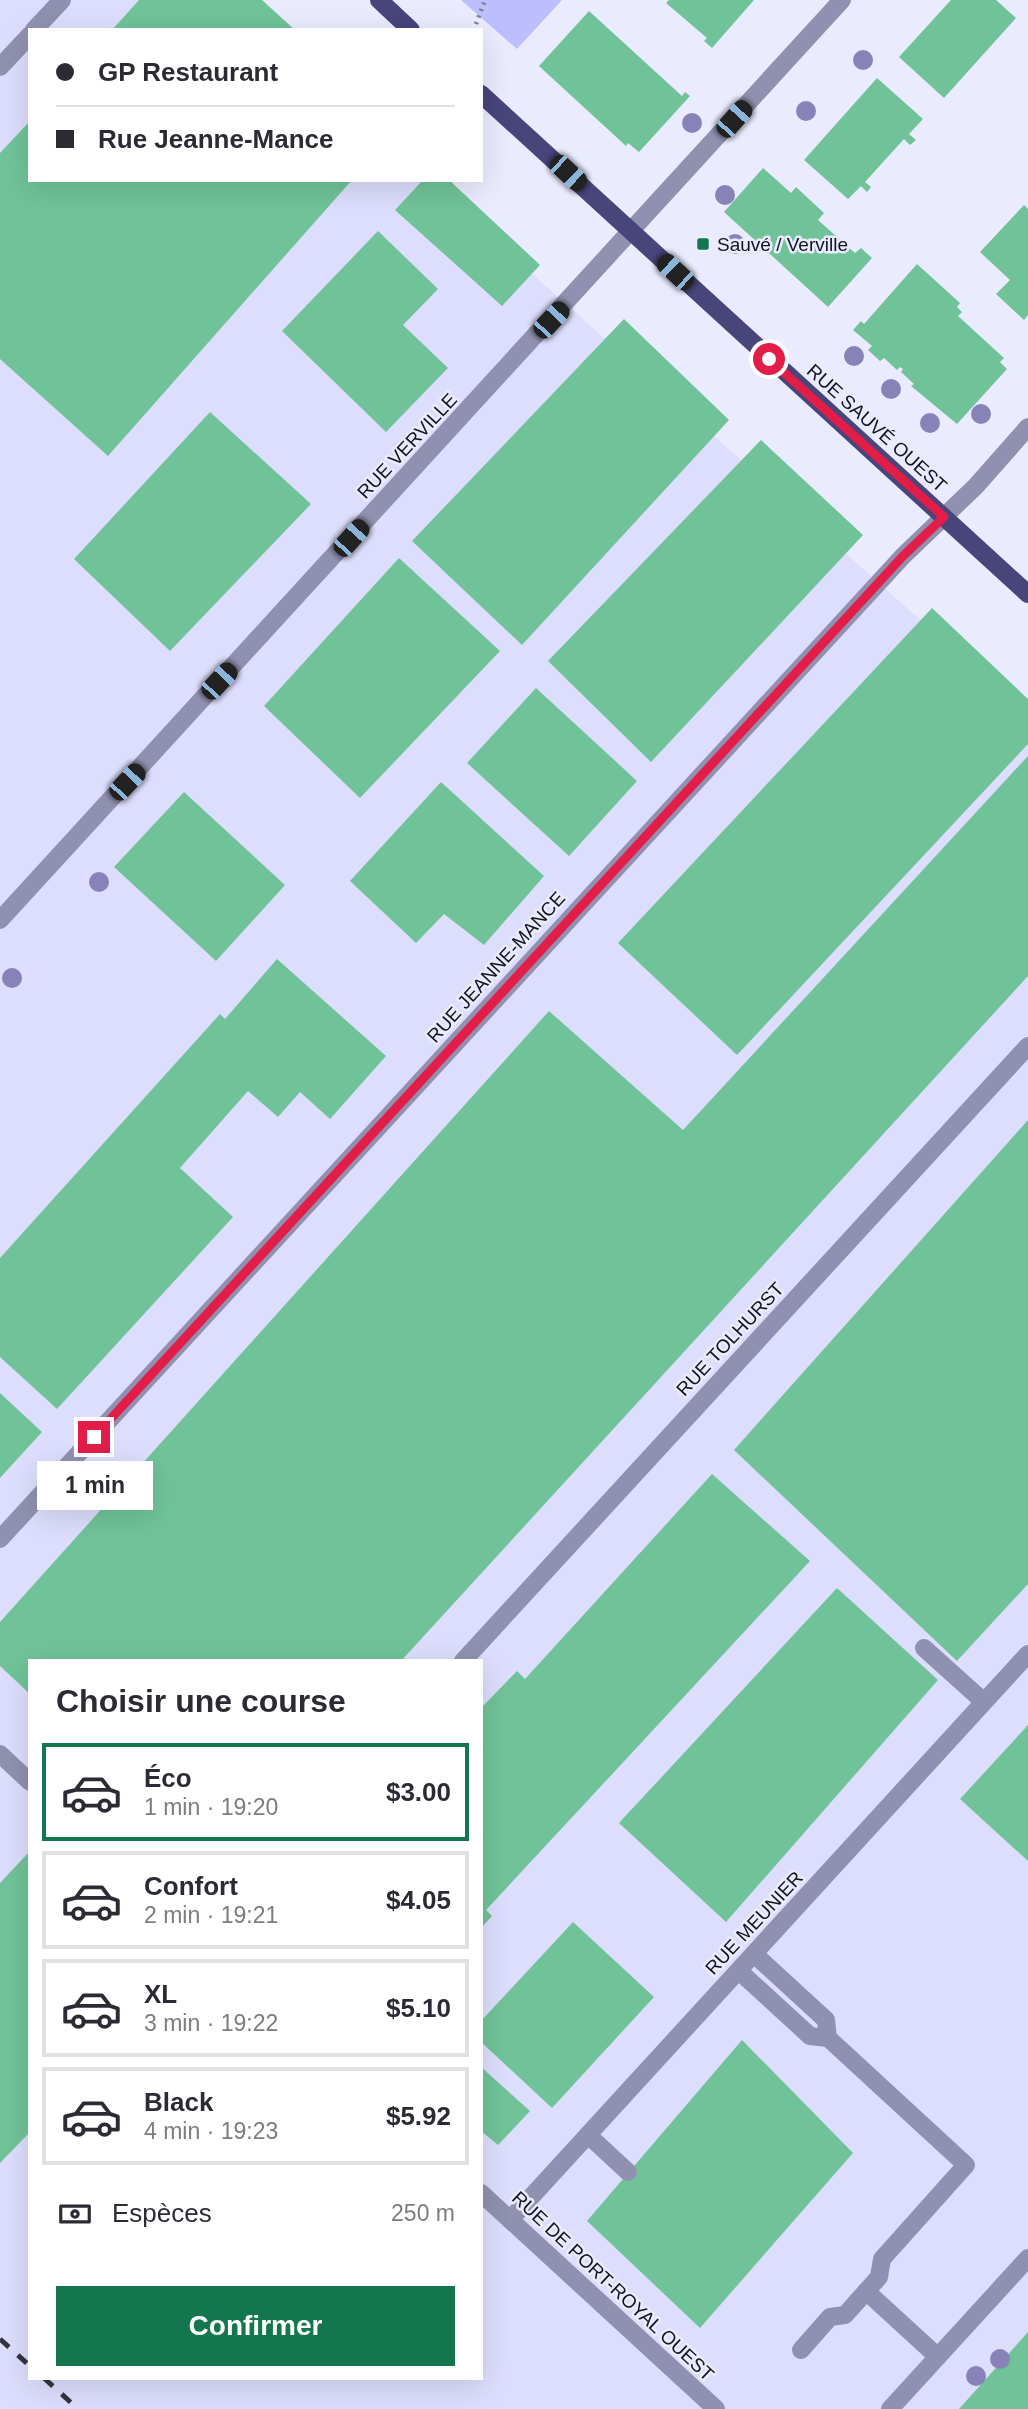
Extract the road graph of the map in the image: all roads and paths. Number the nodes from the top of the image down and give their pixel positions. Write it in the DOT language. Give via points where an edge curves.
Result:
graph roads {
  1 [pos="62,0"];
  2 [pos="379,0"];
  3 [pos="485,0"];
  4 [pos="842,0"];
  5 [pos="475,24"];
  6 [pos="36,28"];
  7 [pos="409,28"];
  8 [pos="28,37"];
  9 [pos="0,67"];
  10 [pos="483,96"];
  11 [pos="632,232"];
  12 [pos="1028,427"];
  13 [pos="944,517"];
  14 [pos="1028,594"];
  15 [pos="0,920"];
  16 [pos="1028,1046"];
  17 [pos="0,1539"];
  18 [pos="924,1648"];
  19 [pos="1028,1654"];
  20 [pos="465,1659"];
  21 [pos="984,1702"];
  22 [pos="0,1754"];
  23 [pos="28,1780"];
  24 [pos="754,1954"];
  25 [pos="738,1971"];
  26 [pos="828,2038"];
  27 [pos="588,2135"];
  28 [pos="628,2172"];
  29 [pos="483,2195"];
  30 [pos="510,2220"];
  31 [pos="1028,2258"];
  32 [pos="866,2291"];
  33 [pos="801,2350"];
  34 [pos="938,2357"];
  35 [pos="716,2409"];
  36 [pos="890,2409"];
  1 -- 6 [label="street"];
  2 -- 7 [label="main road"];
  3 -- 5 [label="path"];
  4 -- 11 [label="street, RUE VERVILLE"];
  8 -- 9 [label="street"];
  10 -- 11 [label="main road, RUE SAUVÉ OUEST"];
  11 -- 13 [label="main road, RUE SAUVÉ OUEST"];
  11 -- 15 [label="street, RUE VERVILLE"];
  12 -- 13 [label="street, RUE JEANNE-MANCE"];
  13 -- 14 [label="main road, RUE SAUVÉ OUEST"];
  13 -- 17 [label="street, RUE JEANNE-MANCE" via="903,556"];
  16 -- 20 [label="street, RUE TOLHURST"];
  18 -- 21 [label="street"];
  19 -- 21 [label="street, RUE MEUNIER"];
  21 -- 24 [label="street, RUE MEUNIER"];
  22 -- 23 [label="street"];
  24 -- 25 [label="street, RUE MEUNIER"];
  24 -- 26 [label="street" via="826,2020"];
  25 -- 26 [label="street" via="810,2036"];
  25 -- 27 [label="street, RUE MEUNIER"];
  26 -- 32 [label="street" via="966,2165 882,2259 879,2277"];
  27 -- 28 [label="street"];
  27 -- 30 [label="street, RUE MEUNIER"];
  29 -- 30 [label="street, RUE DE PORT-ROYAL OUEST"];
  30 -- 35 [label="street, RUE DE PORT-ROYAL OUEST"];
  31 -- 34 [label="street"];
  32 -- 33 [label="street" via="845,2315 830,2317"];
  32 -- 34 [label="street"];
  34 -- 36 [label="street"];
}
